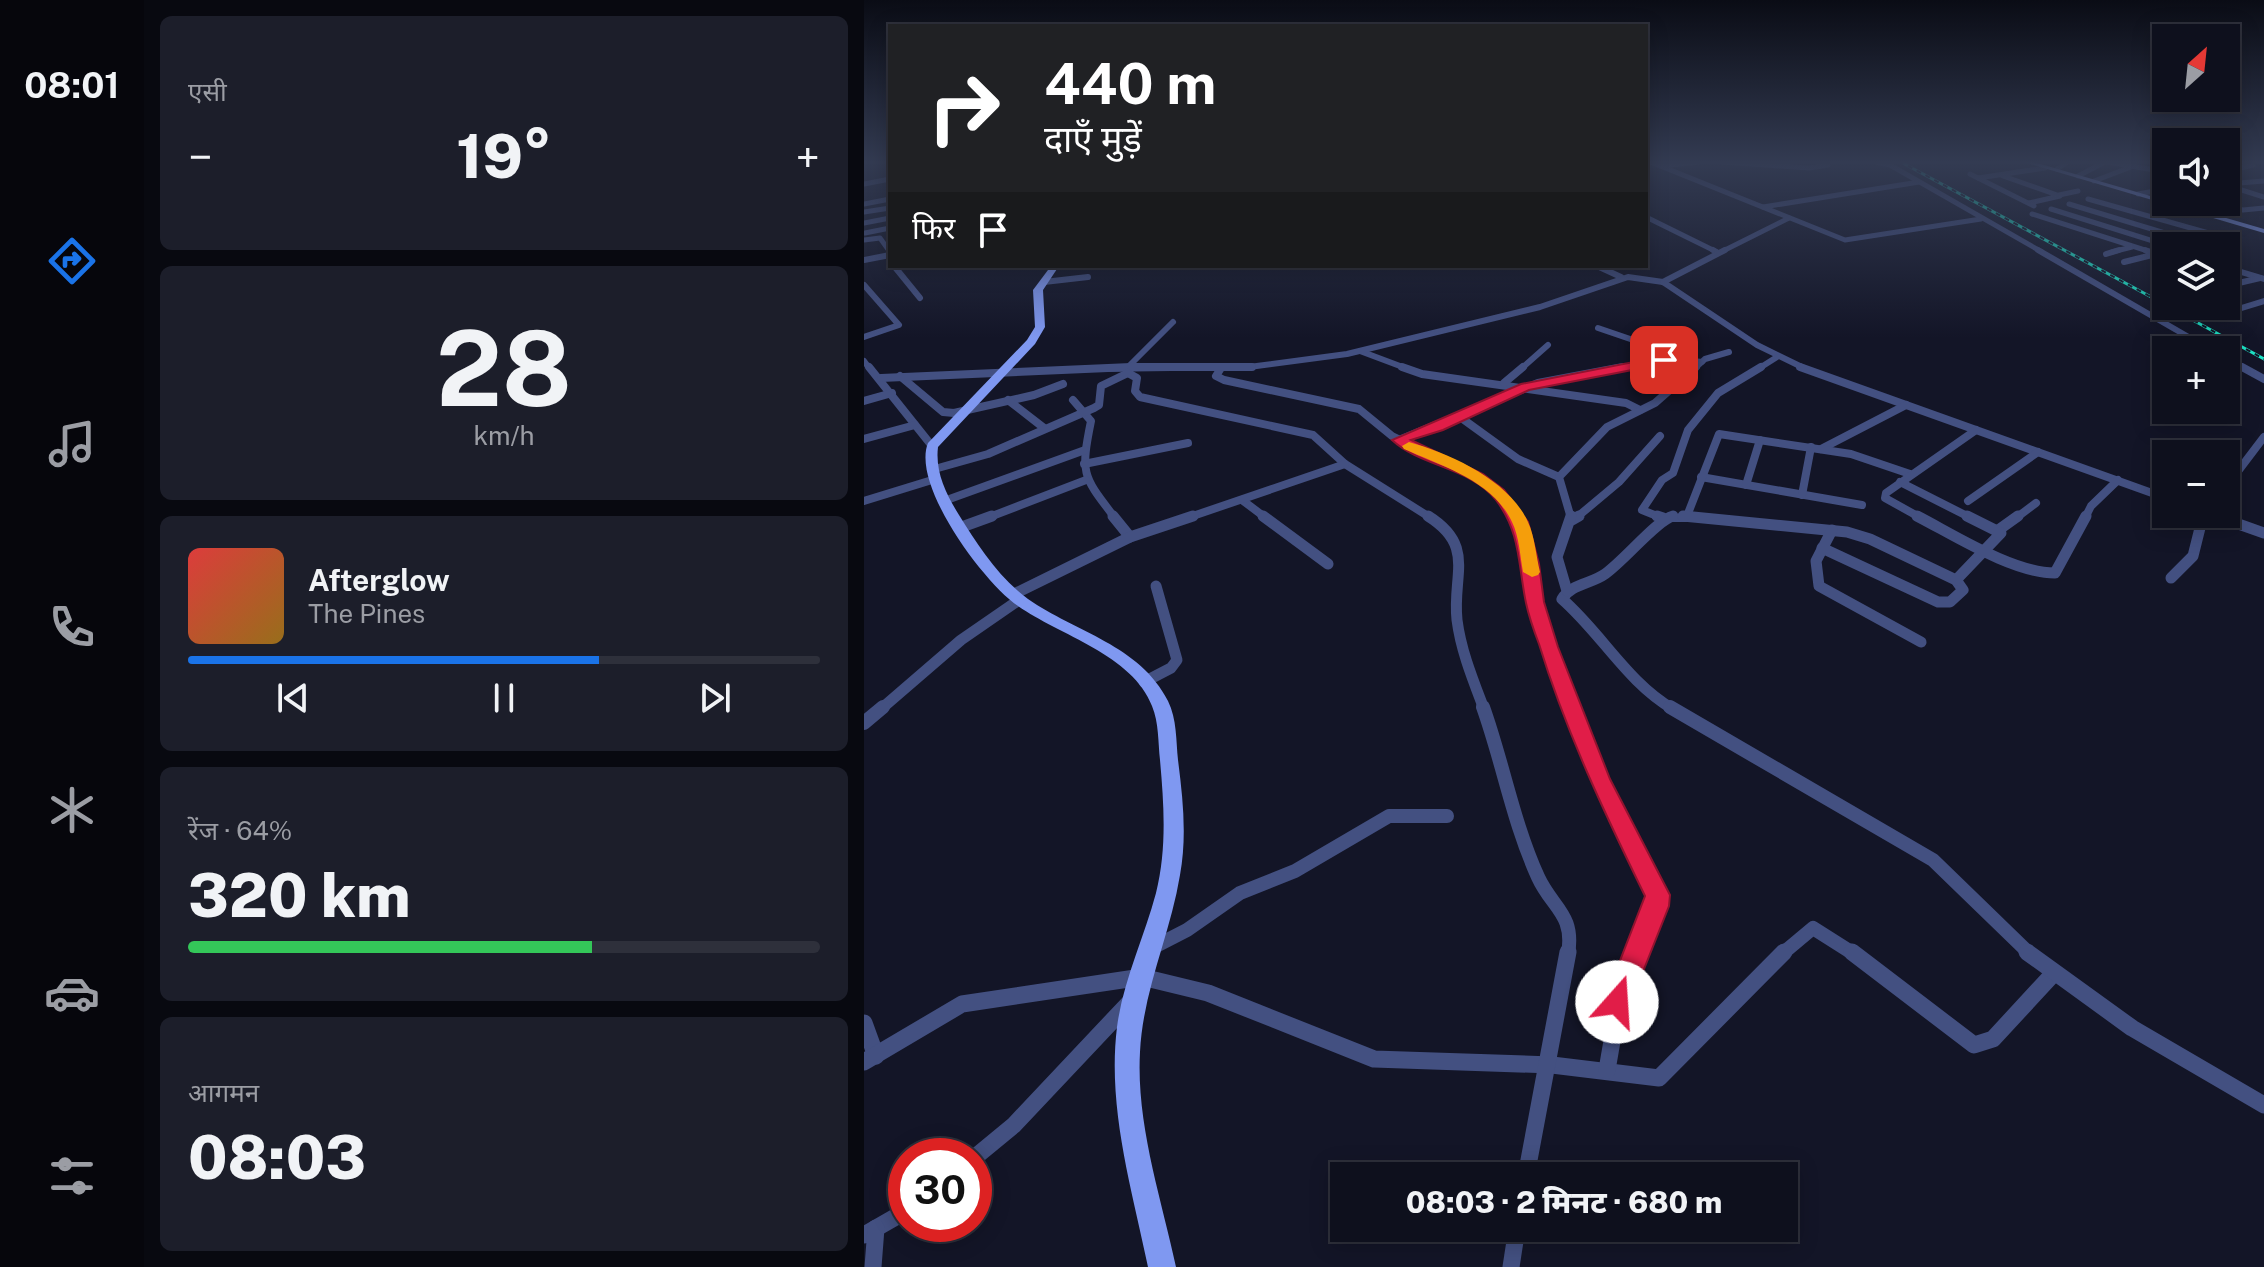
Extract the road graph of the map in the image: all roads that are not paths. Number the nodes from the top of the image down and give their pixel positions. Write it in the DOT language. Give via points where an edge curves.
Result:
graph roads {
  1 [pos="1652,220"];
  2 [pos="1785,220"];
  3 [pos="1795,220"];
  4 [pos="1974,220"];
  5 [pos="1983,220"];
  6 [pos="2051,220"];
  7 [pos="2086,220"];
  8 [pos="2122,220"];
  9 [pos="2134,220"];
  10 [pos="2163,220"];
  11 [pos="2233,220"];
  12 [pos="2128,222"];
  13 [pos="2108,227"];
  14 [pos="888,228"];
  15 [pos="2264,229"];
  16 [pos="2089,232"];
  17 [pos="2161,232"];
  18 [pos="2205,232"];
  19 [pos="864,233"];
  20 [pos="864,240"];
  21 [pos="2152,241"];
  22 [pos="2135,247"];
  23 [pos="1718,253"];
  24 [pos="888,254"];
  25 [pos="2106,254"];
  26 [pos="888,256"];
  27 [pos="864,260"];
  28 [pos="2124,262"];
  29 [pos="896,268"];
  30 [pos="1601,268"];
  31 [pos="2240,272"];
  32 [pos="1049,274"];
  33 [pos="1088,277"];
  34 [pos="1621,277"];
  35 [pos="2262,278"];
  36 [pos="1663,282"];
  37 [pos="2240,283"];
  38 [pos="864,285"];
  39 [pos="920,298"];
  40 [pos="2264,301"];
  41 [pos="2240,308"];
  42 [pos="1173,322"];
  43 [pos="1598,328"];
  44 [pos="2186,336"];
  45 [pos="864,337"];
  46 [pos="1548,345"];
  47 [pos="1359,351"];
  48 [pos="1729,352"];
  49 [pos="1777,357"];
  50 [pos="1664,360"];
  51 [pos="864,361"];
  52 [pos="1702,362"];
  53 [pos="2240,366"];
  54 [pos="1131,368"];
  55 [pos="1220,368"];
  56 [pos="864,375"];
  57 [pos="878,375"];
  58 [pos="1002,375"];
  59 [pos="900,376"];
  60 [pos="2264,379"];
  61 [pos="1504,383"];
  62 [pos="1063,384"];
  63 [pos="1526,387"];
  64 [pos="892,393"];
  65 [pos="983,394"];
  66 [pos="1013,399"];
  67 [pos="1073,400"];
  68 [pos="864,401"];
  69 [pos="1906,405"];
  70 [pos="1640,410"];
  71 [pos="1085,411"];
  72 [pos="964,413"];
  73 [pos="1460,417"];
  74 [pos="915,425"];
  75 [pos="1044,428"];
  76 [pos="1976,430"];
  77 [pos="1660,436"];
  78 [pos="2264,437"];
  79 [pos="864,439"];
  80 [pos="1399,440"];
  81 [pos="1760,440"];
  82 [pos="1188,443"];
  83 [pos="932,446"];
  84 [pos="1816,448"];
  85 [pos="1085,450"];
  86 [pos="2038,452"];
  87 [pos="1084,464"];
  88 [pos="1345,464"];
  89 [pos="2240,469"];
  90 [pos="1910,474"];
  91 [pos="932,475"];
  92 [pos="1559,477"];
  93 [pos="1701,477"];
  94 [pos="1086,480"];
  95 [pos="2118,480"];
  96 [pos="1900,482"];
  97 [pos="1746,485"];
  98 [pos="2152,493"];
  99 [pos="1802,495"];
  100 [pos="1242,500"];
  101 [pos="864,501"];
  102 [pos="944,501"];
  103 [pos="1968,501"];
  104 [pos="2036,503"];
  105 [pos="1862,505"];
  106 [pos="1687,516"];
  107 [pos="1663,518"];
  108 [pos="1572,520"];
  109 [pos="2240,524"];
  110 [pos="959,528"];
  111 [pos="2200,528"];
  112 [pos="1832,530"];
  113 [pos="1997,531"];
  114 [pos="2264,533"];
  115 [pos="1130,537"];
  116 [pos="1822,548"];
  117 [pos="1986,550"];
  118 [pos="1328,564"];
  119 [pos="2171,578"];
  120 [pos="1956,580"];
  121 [pos="1156,586"];
  122 [pos="1567,591"];
  123 [pos="1017,597"];
  124 [pos="1921,642"];
  125 [pos="1144,682"];
  126 [pos="864,723"];
  127 [pos="1447,816"];
  128 [pos="1150,949"];
  129 [pos="2054,973"];
  130 [pos="1140,986"];
  131 [pos="864,1023"];
  132 [pos="870,1059"];
  133 [pos="1550,1064"];
  134 [pos="1603,1069"];
  135 [pos="2264,1105"];
  136 [pos="992,1143"];
  137 [pos="1529,1162"];
  138 [pos="888,1222"];
  139 [pos="870,1232"];
  140 [pos="1515,1242"];
  141 [pos="873,1267"];
  142 [pos="1162,1267"];
  143 [pos="1511,1267"];
  1 -- 23 [label="street"];
  2 -- 23 [label="street"];
  3 -- 4 [label="street" via="1850,240"];
  5 -- 44 [label="street"];
  6 -- 16 [label="street"];
  7 -- 13 [label="street"];
  8 -- 12 [label="street"];
  9 -- 12 [label="street"];
  10 -- 18 [label="street"];
  11 -- 15 [label="street"];
  12 -- 13 [label="street"];
  12 -- 17 [label="street"];
  13 -- 16 [label="street"];
  13 -- 21 [label="street"];
  14 -- 19 [label="street"];
  16 -- 22 [label="street"];
  20 -- 24 [label="street" via="880,238"];
  22 -- 25 [label="street"];
  22 -- 28 [label="street" via="2157,255"];
  23 -- 36 [label="street"];
  26 -- 27 [label="street"];
  29 -- 39 [label="street"];
  30 -- 34 [label="street"];
  31 -- 35 [label="street"];
  32 -- 33 [label="street"];
  32 -- 58 [label="street" via="1038,290 1040,327"];
  34 -- 36 [label="street"];
  34 -- 47 [label="street" via="1540,307"];
  35 -- 37 [label="street"];
  36 -- 49 [label="street"];
  38 -- 45 [label="street" via="899,325"];
  40 -- 41 [label="street"];
  42 -- 54 [label="street"];
  43 -- 50 [label="street" via="1639,342"];
  46 -- 61 [label="street"];
  47 -- 55 [label="street"];
  47 -- 61 [label="street" via="1422,374"];
  48 -- 52 [label="street"];
  49 -- 69 [label="street"];
  49 -- 107 [label="street" via="1722,389 1692,424 1675,470 1642,510"];
  50 -- 52 [label="street"];
  50 -- 63 [label="street"];
  51 -- 57 [label="street"];
  52 -- 70 [label="street" via="1663,398"];
  53 -- 60 [label="street"];
  54 -- 55 [label="street"];
  54 -- 58 [label="street"];
  54 -- 71 [label="street" via="1101,386 1099,405"];
  54 -- 88 [label="street" via="1140,397 1302,431"];
  55 -- 80 [label="street" via="1216,376 1224,380 1359,409"];
  56 -- 57 [label="street"];
  57 -- 59 [label="street"];
  57 -- 64 [label="street"];
  58 -- 59 [label="street"];
  58 -- 65 [label="street"];
  59 -- 72 [label="street" via="943,412"];
  61 -- 63 [label="street"];
  62 -- 66 [label="street"];
  63 -- 70 [label="street" via="1626,403"];
  63 -- 73 [label="street"];
  64 -- 68 [label="street"];
  64 -- 74 [label="street"];
  65 -- 66 [label="street"];
  65 -- 72 [label="street"];
  66 -- 72 [label="street"];
  66 -- 75 [label="street"];
  67 -- 71 [label="street"];
  69 -- 76 [label="street"];
  69 -- 84 [label="street"];
  70 -- 92 [label="street" via="1607,427"];
  71 -- 75 [label="street"];
  71 -- 85 [label="street" via="1091,421"];
  72 -- 83 [label="street"];
  73 -- 80 [label="street"];
  73 -- 92 [label="street" via="1518,459"];
  74 -- 79 [label="street"];
  74 -- 83 [label="street"];
  75 -- 91 [label="street"];
  76 -- 86 [label="street"];
  76 -- 90 [label="street"];
  77 -- 108 [label="street" via="1639,462"];
  78 -- 89 [label="street"];
  80 -- 134 [label="street" via="1477,477 1499,493 1520,522 1549,647 1599,779 1658,895 1622,983"];
  81 -- 84 [label="street"];
  81 -- 93 [label="street" via="1717,434"];
  81 -- 97 [label="street"];
  82 -- 87 [label="street"];
  83 -- 91 [label="street" via="927,455"];
  84 -- 90 [label="street" via="1857,455"];
  84 -- 99 [label="street"];
  85 -- 87 [label="street"];
  85 -- 102 [label="street"];
  86 -- 95 [label="street"];
  86 -- 103 [label="street"];
  87 -- 94 [label="street"];
  88 -- 100 [label="street"];
  88 -- 133 [label="street" via="1441,524 1460,554 1457,618 1464,654 1539,880 1568,921 1570,941"];
  90 -- 96 [label="street"];
  91 -- 101 [label="street"];
  91 -- 102 [label="street"];
  92 -- 108 [label="street"];
  93 -- 97 [label="street"];
  93 -- 106 [label="street"];
  94 -- 110 [label="street"];
  94 -- 115 [label="street"];
  95 -- 98 [label="street"];
  95 -- 117 [label="street" via="2091,506 2053,575"];
  96 -- 113 [label="street"];
  96 -- 117 [label="street" via="1885,498"];
  97 -- 99 [label="street"];
  99 -- 105 [label="street"];
  100 -- 115 [label="street"];
  100 -- 118 [label="street"];
  102 -- 110 [label="street"];
  104 -- 113 [label="street"];
  106 -- 107 [label="street"];
  106 -- 112 [label="street"];
  107 -- 122 [label="street" via="1616,567"];
  108 -- 122 [label="street" via="1557,557"];
  109 -- 114 [label="street"];
  110 -- 123 [label="street"];
  111 -- 119 [label="street" via="2193,556"];
  112 -- 116 [label="street"];
  112 -- 120 [label="street" via="1870,539"];
  113 -- 117 [label="street" via="1999,538"];
  115 -- 123 [label="street"];
  116 -- 120 [label="street" via="1938,602 1950,602 1963,590"];
  116 -- 124 [label="street" via="1816,571 1823,590"];
  117 -- 120 [label="street"];
  121 -- 125 [label="street" via="1177,660"];
  122 -- 129 [label="street" via="1565,603 1590,623 1653,697 1933,860 2009,937"];
  123 -- 125 [label="street" via="1106,649"];
  123 -- 126 [label="street"];
  125 -- 128 [label="street" via="1163,717 1174,799 1170,874"];
  127 -- 128 [label="street" via="1389,816 1295,871 1240,893"];
  128 -- 130 [label="street"];
  129 -- 134 [label="street" via="1993,1039 1974,1045 1835,939 1813,928 1659,1078"];
  129 -- 135 [label="street" via="2126,1023"];
  130 -- 132 [label="street" via="977,1000 944,1013"];
  130 -- 133 [label="street" via="1208,993 1374,1059"];
  130 -- 136 [label="street"];
  130 -- 142 [label="street" via="1129,1026 1127,1083"];
  131 -- 132 [label="street"];
  133 -- 134 [label="street"];
  133 -- 137 [label="street"];
  138 -- 139 [label="street"];
  139 -- 141 [label="street"];
  140 -- 143 [label="street"];
}
